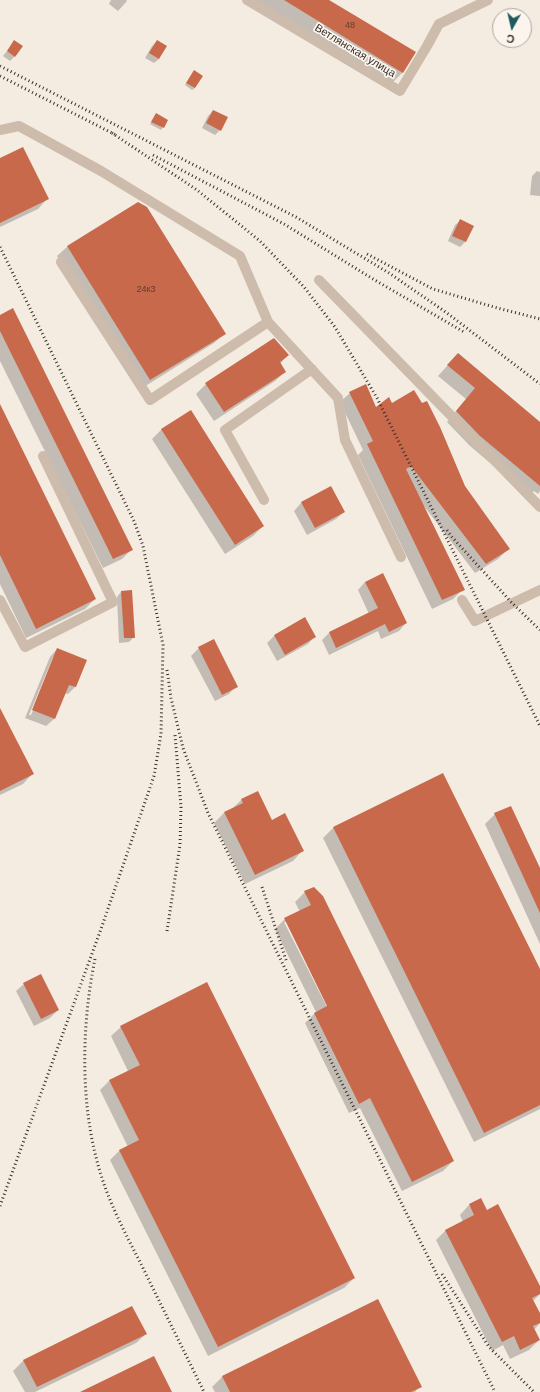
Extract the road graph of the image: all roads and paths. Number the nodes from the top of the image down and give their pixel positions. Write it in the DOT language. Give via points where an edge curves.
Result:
graph roads {
  1 [pos="247,0"];
  2 [pos="488,0"];
  3 [pos="0,130"];
  4 [pos="61,262"];
  5 [pos="319,280"];
  6 [pos="268,322"];
  7 [pos="312,369"];
  8 [pos="43,456"];
  9 [pos="264,500"];
  10 [pos="540,507"];
  11 [pos="401,557"];
  12 [pos="540,590"];
  13 [pos="0,600"];
  14 [pos="462,600"];
  15 [pos="3,612"];
  1 -- 2 [label="street, Ветлянская улица" via="400,91 439,24"];
  3 -- 6 [label="street" via="19,126 102,171 240,256"];
  4 -- 6 [label="street" via="150,400"];
  5 -- 10 [label="street"];
  6 -- 7 [label="street"];
  7 -- 9 [label="street" via="224,430"];
  7 -- 11 [label="street" via="338,398 345,440"];
  8 -- 15 [label="street" via="112,602 25,647"];
  12 -- 14 [label="street" via="475,621"];
  13 -- 15 [label="street"];
}
